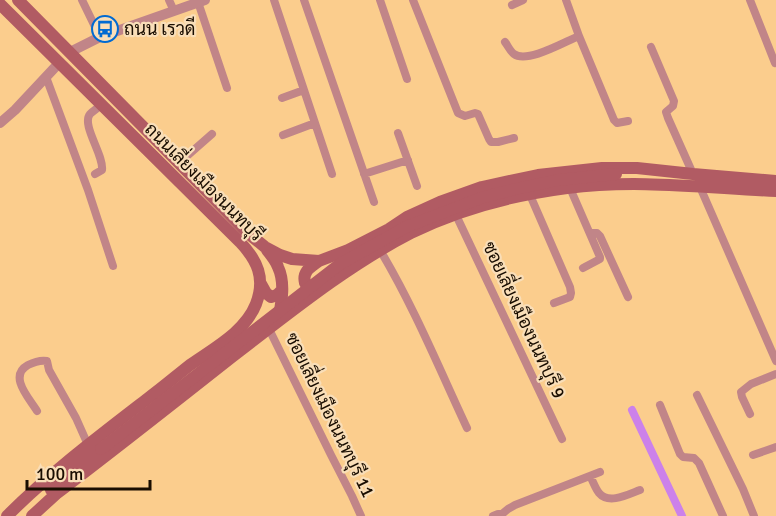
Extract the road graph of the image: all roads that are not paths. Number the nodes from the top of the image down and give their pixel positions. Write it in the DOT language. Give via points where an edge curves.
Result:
graph roads {
  1 [pos="18,0"];
  2 [pos="82,0"];
  3 [pos="169,0"];
  4 [pos="274,0"];
  5 [pos="304,0"];
  6 [pos="380,0"];
  7 [pos="413,0"];
  8 [pos="524,0"];
  9 [pos="566,0"];
  10 [pos="750,0"];
  11 [pos="201,1"];
  12 [pos="0,4"];
  13 [pos="512,5"];
  14 [pos="174,11"];
  15 [pos="579,36"];
  16 [pos="100,37"];
  17 [pos="505,42"];
  18 [pos="651,47"];
  19 [pos="70,52"];
  20 [pos="59,63"];
  21 [pos="775,63"];
  22 [pos="46,77"];
  23 [pos="407,79"];
  24 [pos="227,88"];
  25 [pos="304,90"];
  26 [pos="282,98"];
  27 [pos="101,105"];
  28 [pos="628,121"];
  29 [pos="0,123"];
  30 [pos="315,123"];
  31 [pos="398,133"];
  32 [pos="212,134"];
  33 [pos="283,135"];
  34 [pos="514,138"];
  35 [pos="408,160"];
  36 [pos="179,163"];
  37 [pos="660,171"];
  38 [pos="94,174"];
  39 [pos="332,174"];
  40 [pos="364,174"];
  41 [pos="693,174"];
  42 [pos="776,181"];
  43 [pos="417,186"];
  44 [pos="700,187"];
  45 [pos="570,188"];
  46 [pos="776,191"];
  47 [pos="530,195"];
  48 [pos="374,202"];
  49 [pos="456,215"];
  50 [pos="590,233"];
  51 [pos="265,247"];
  52 [pos="380,250"];
  53 [pos="320,261"];
  54 [pos="113,266"];
  55 [pos="583,268"];
  56 [pos="329,283"];
  57 [pos="261,284"];
  58 [pos="282,290"];
  59 [pos="628,297"];
  60 [pos="554,303"];
  61 [pos="273,325"];
  62 [pos="776,361"];
  63 [pos="776,374"];
  64 [pos="697,395"];
  65 [pos="660,405"];
  66 [pos="37,411"];
  67 [pos="750,414"];
  68 [pos="467,429"];
  69 [pos="562,439"];
  70 [pos="94,447"];
  71 [pos="776,447"];
  72 [pos="753,455"];
  73 [pos="600,472"];
  74 [pos="590,476"];
  75 [pos="640,490"];
  76 [pos="21,511"];
  77 [pos="500,515"];
  78 [pos="9,516"];
  79 [pos="32,516"];
  80 [pos="361,516"];
  81 [pos="723,516"];
  82 [pos="753,516"];
  1 -- 19 [label="main road, ถนนเลี่ยงเมืองนนทบุรี"];
  2 -- 16 [label="street"];
  3 -- 14 [label="street"];
  4 -- 25 [label="street"];
  5 -- 40 [label="street"];
  6 -- 23 [label="street"];
  7 -- 34 [label="street" via="458,113 478,114 491,142"];
  8 -- 13 [label="street"];
  9 -- 15 [label="street"];
  10 -- 21 [label="street"];
  11 -- 14 [label="street"];
  11 -- 24 [label="street"];
  12 -- 20 [label="main road, ถนนเลี่ยงเมืองนนทบุรี"];
  14 -- 16 [label="street"];
  15 -- 17 [label="street" via="525,56 517,56"];
  15 -- 28 [label="street" via="614,120"];
  16 -- 19 [label="street"];
  18 -- 41 [label="street" via="675,101 667,116"];
  19 -- 36 [label="main road, ถนนเลี่ยงเมืองนนทบุรี"];
  20 -- 22 [label="street"];
  20 -- 27 [label="main road, ถนนเลี่ยงเมืองนนทบุรี"];
  22 -- 29 [label="street"];
  22 -- 54 [label="street"];
  25 -- 26 [label="street"];
  25 -- 30 [label="street"];
  27 -- 38 [label="street" via="88,119 103,163 102,170"];
  27 -- 57 [label="main road, ถนนเลี่ยงเมืองนนทบุรี" via="250,252"];
  30 -- 33 [label="street"];
  30 -- 39 [label="street"];
  31 -- 35 [label="street"];
  32 -- 36 [label="street"];
  35 -- 40 [label="street"];
  35 -- 43 [label="street"];
  36 -- 51 [label="main road, ถนนเลี่ยงเมืองนนทบุรี"];
  37 -- 41 [label="main road, ถนนเลี่ยงเมืองนนทบุรี"];
  37 -- 53 [label="main road, ถนนเลี่ยงเมืองนนทบุรี" via="602,168 482,187 407,217"];
  37 -- 70 [label="main road, bridge" via="558,180 511,190 406,227 340,264"];
  40 -- 48 [label="street"];
  41 -- 42 [label="main road, ถนนเลี่ยงเมืองนนทบุรี"];
  44 -- 45 [label="main road" via="627,184"];
  44 -- 46 [label="main road"];
  44 -- 62 [label="street"];
  45 -- 47 [label="main road"];
  45 -- 50 [label="street"];
  47 -- 49 [label="main road"];
  47 -- 60 [label="street" via="570,286 570,297"];
  49 -- 52 [label="main road"];
  49 -- 69 [label="street, ซอยเลี่ยงเมืองนนทบุรี 9"];
  50 -- 55 [label="street" via="600,260"];
  50 -- 59 [label="street" via="600,236"];
  51 -- 53 [label="main road, ถนนเลี่ยงเมืองนนทบุรี" via="292,259"];
  51 -- 58 [label="main road, ถนนเลี่ยงเมืองนนทบุรี" via="278,266"];
  52 -- 56 [label="main road"];
  52 -- 68 [label="street" via="413,309"];
  53 -- 56 [label="main road" via="306,271 305,283"];
  56 -- 61 [label="main road"];
  57 -- 58 [label="main road" via="271,297"];
  57 -- 70 [label="main road" via="256,305 237,331"];
  58 -- 61 [label="main road, ถนนเลี่ยงเมืองนนทบุรี"];
  61 -- 79 [label="main road"];
  61 -- 80 [label="street, ซอยเลี่ยงเมืองนนทบุรี 11"];
  63 -- 67 [label="street" via="741,392"];
  64 -- 82 [label="street"];
  65 -- 81 [label="street" via="680,454 699,463"];
  66 -- 70 [label="street" via="20,384 20,375 25,367 42,360 47,361"];
  70 -- 76 [label="main road"];
  71 -- 72 [label="street"];
  73 -- 74 [label="street"];
  74 -- 75 [label="street" via="599,493 607,498"];
  74 -- 77 [label="street" via="515,505"];
  76 -- 78 [label="main road"];
}
